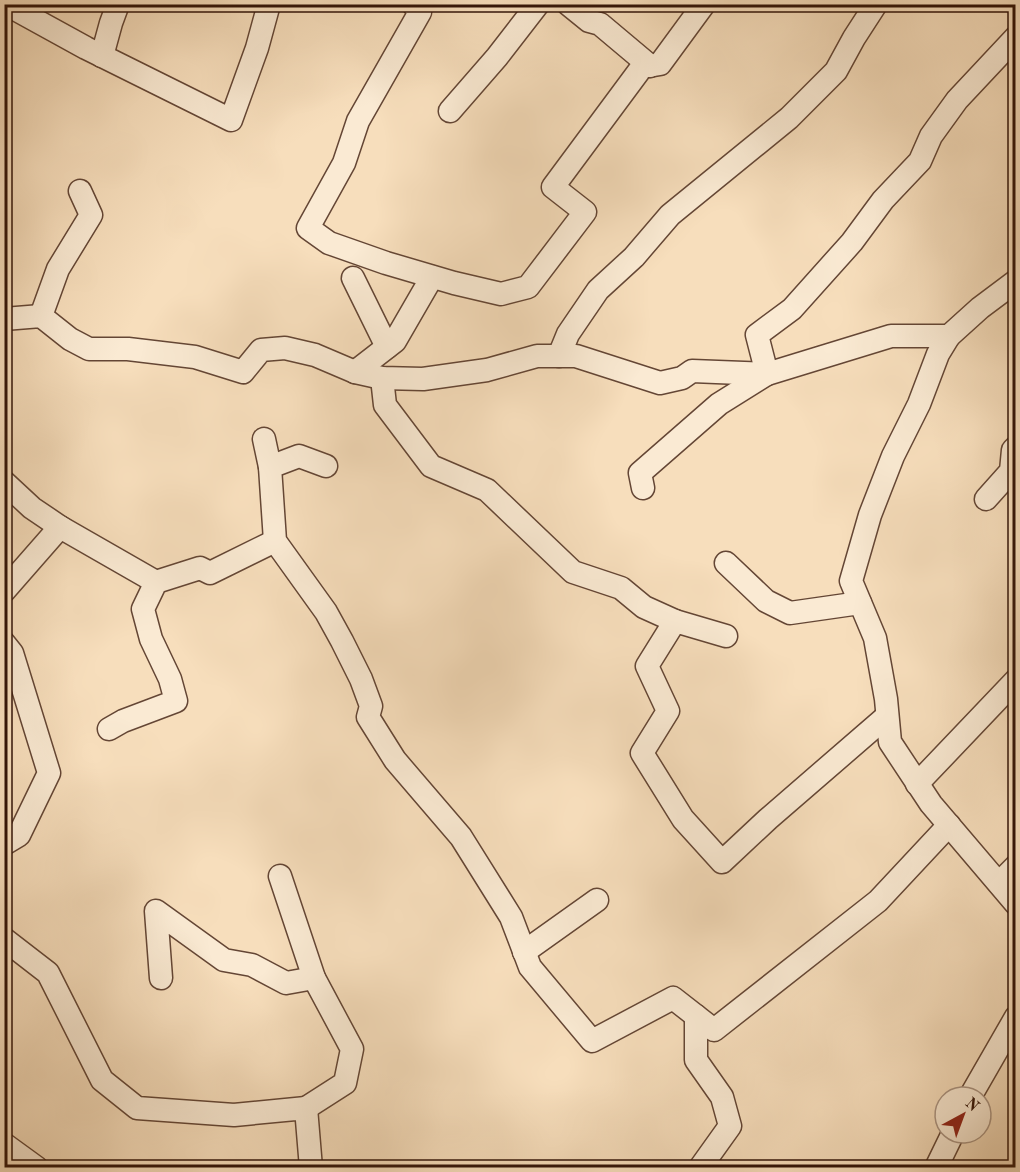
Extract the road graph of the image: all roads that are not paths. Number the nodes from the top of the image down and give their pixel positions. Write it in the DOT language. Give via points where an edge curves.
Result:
graph roads {
  1 [pos="6,4"];
  2 [pos="118,4"];
  3 [pos="269,4"];
  4 [pos="413,4"];
  5 [pos="538,4"];
  6 [pos="704,4"];
  7 [pos="876,4"];
  8 [pos="571,6"];
  9 [pos="1016,37"];
  10 [pos="102,56"];
  11 [pos="650,66"];
  12 [pos="450,111"];
  13 [pos="80,191"];
  14 [pos="432,277"];
  15 [pos="353,279"];
  16 [pos="1016,281"];
  17 [pos="41,315"];
  18 [pos="4,319"];
  19 [pos="949,336"];
  20 [pos="387,347"];
  21 [pos="559,356"];
  22 [pos="355,372"];
  23 [pos="767,374"];
  24 [pos="382,378"];
  25 [pos="264,439"];
  26 [pos="1016,447"];
  27 [pos="326,466"];
  28 [pos="270,467"];
  29 [pos="4,482"];
  30 [pos="643,488"];
  31 [pos="986,499"];
  32 [pos="63,529"];
  33 [pos="275,541"];
  34 [pos="726,563"];
  35 [pos="156,582"];
  36 [pos="4,591"];
  37 [pos="860,603"];
  38 [pos="675,621"];
  39 [pos="726,636"];
  40 [pos="4,643"];
  41 [pos="1016,680"];
  42 [pos="887,716"];
  43 [pos="109,729"];
  44 [pos="917,783"];
  45 [pos="949,825"];
  46 [pos="4,844"];
  47 [pos="1016,866"];
  48 [pos="280,876"];
  49 [pos="999,883"];
  50 [pos="597,900"];
  51 [pos="1016,904"];
  52 [pos="4,939"];
  53 [pos="524,952"];
  54 [pos="161,978"];
  55 [pos="314,978"];
  56 [pos="696,1016"];
  57 [pos="1016,1017"];
  58 [pos="977,1085"];
  59 [pos="306,1108"];
  60 [pos="4,1144"];
  61 [pos="947,1145"];
  62 [pos="37,1167"];
  63 [pos="311,1167"];
  64 [pos="700,1167"];
  65 [pos="936,1167"];
  1 -- 10 [label="street"];
  2 -- 10 [label="street"];
  3 -- 10 [label="street" via="231,120"];
  4 -- 14 [label="street" via="420,12 358,121 344,163 309,228 329,243"];
  5 -- 12 [label="street"];
  6 -- 11 [label="street" via="660,64"];
  7 -- 21 [label="street" via="836,71 789,118 670,215 634,257 598,290 568,334"];
  8 -- 11 [label="street" via="589,21 600,24"];
  9 -- 23 [label="street" via="957,100 931,136 920,161 883,200 852,242 792,309 758,335"];
  11 -- 14 [label="street" via="642,67 553,187 585,212 528,287 501,294"];
  13 -- 17 [label="street" via="91,215 58,269"];
  14 -- 20 [label="street"];
  15 -- 20 [label="street"];
  16 -- 19 [label="street"];
  17 -- 18 [label="street"];
  17 -- 22 [label="street" via="89,349 195,357 243,372 261,350 285,348 315,354"];
  19 -- 23 [label="street" via="891,336"];
  19 -- 37 [label="street" via="870,514 851,581"];
  20 -- 22 [label="street"];
  21 -- 23 [label="street" via="576,356 660,382 682,378 692,371"];
  21 -- 24 [label="street" via="537,356 487,370 423,379"];
  22 -- 24 [label="street"];
  23 -- 30 [label="street" via="719,405 640,473"];
  24 -- 38 [label="street" via="385,405 431,466 487,490 573,572 621,588 644,608"];
  25 -- 28 [label="street"];
  26 -- 31 [label="street" via="1011,471"];
  27 -- 28 [label="street" via="299,456"];
  28 -- 33 [label="street"];
  29 -- 32 [label="street"];
  32 -- 35 [label="street"];
  32 -- 36 [label="street" via="60,527"];
  33 -- 35 [label="street" via="210,573 200,568"];
  33 -- 53 [label="street" via="342,641 361,679 370,706 368,717 395,760 461,837 511,917"];
  34 -- 37 [label="street" via="766,601 789,613"];
  35 -- 43 [label="street" via="142,609 176,701"];
  37 -- 42 [label="street" via="875,638"];
  38 -- 39 [label="street"];
  38 -- 42 [label="street" via="647,666 668,711 642,753 683,819 722,862"];
  40 -- 46 [label="street" via="12,653 49,773 19,835"];
  41 -- 44 [label="street"];
  42 -- 44 [label="street" via="890,742"];
  44 -- 45 [label="street"];
  45 -- 49 [label="street"];
  45 -- 56 [label="street" via="878,901 714,1030"];
  47 -- 49 [label="street"];
  48 -- 55 [label="street"];
  49 -- 51 [label="street"];
  50 -- 53 [label="street"];
  52 -- 59 [label="street" via="48,973 102,1080 137,1108 234,1115"];
  53 -- 56 [label="street" via="530,968 592,1041 673,998"];
  54 -- 55 [label="street" via="156,911 224,960 252,965 286,983"];
  55 -- 59 [label="street" via="352,1049 345,1083"];
  56 -- 64 [label="street" via="696,1060 722,1097 730,1126"];
  57 -- 58 [label="street"];
  59 -- 63 [label="street"];
  60 -- 62 [label="street"];
  61 -- 65 [label="street"];
}
